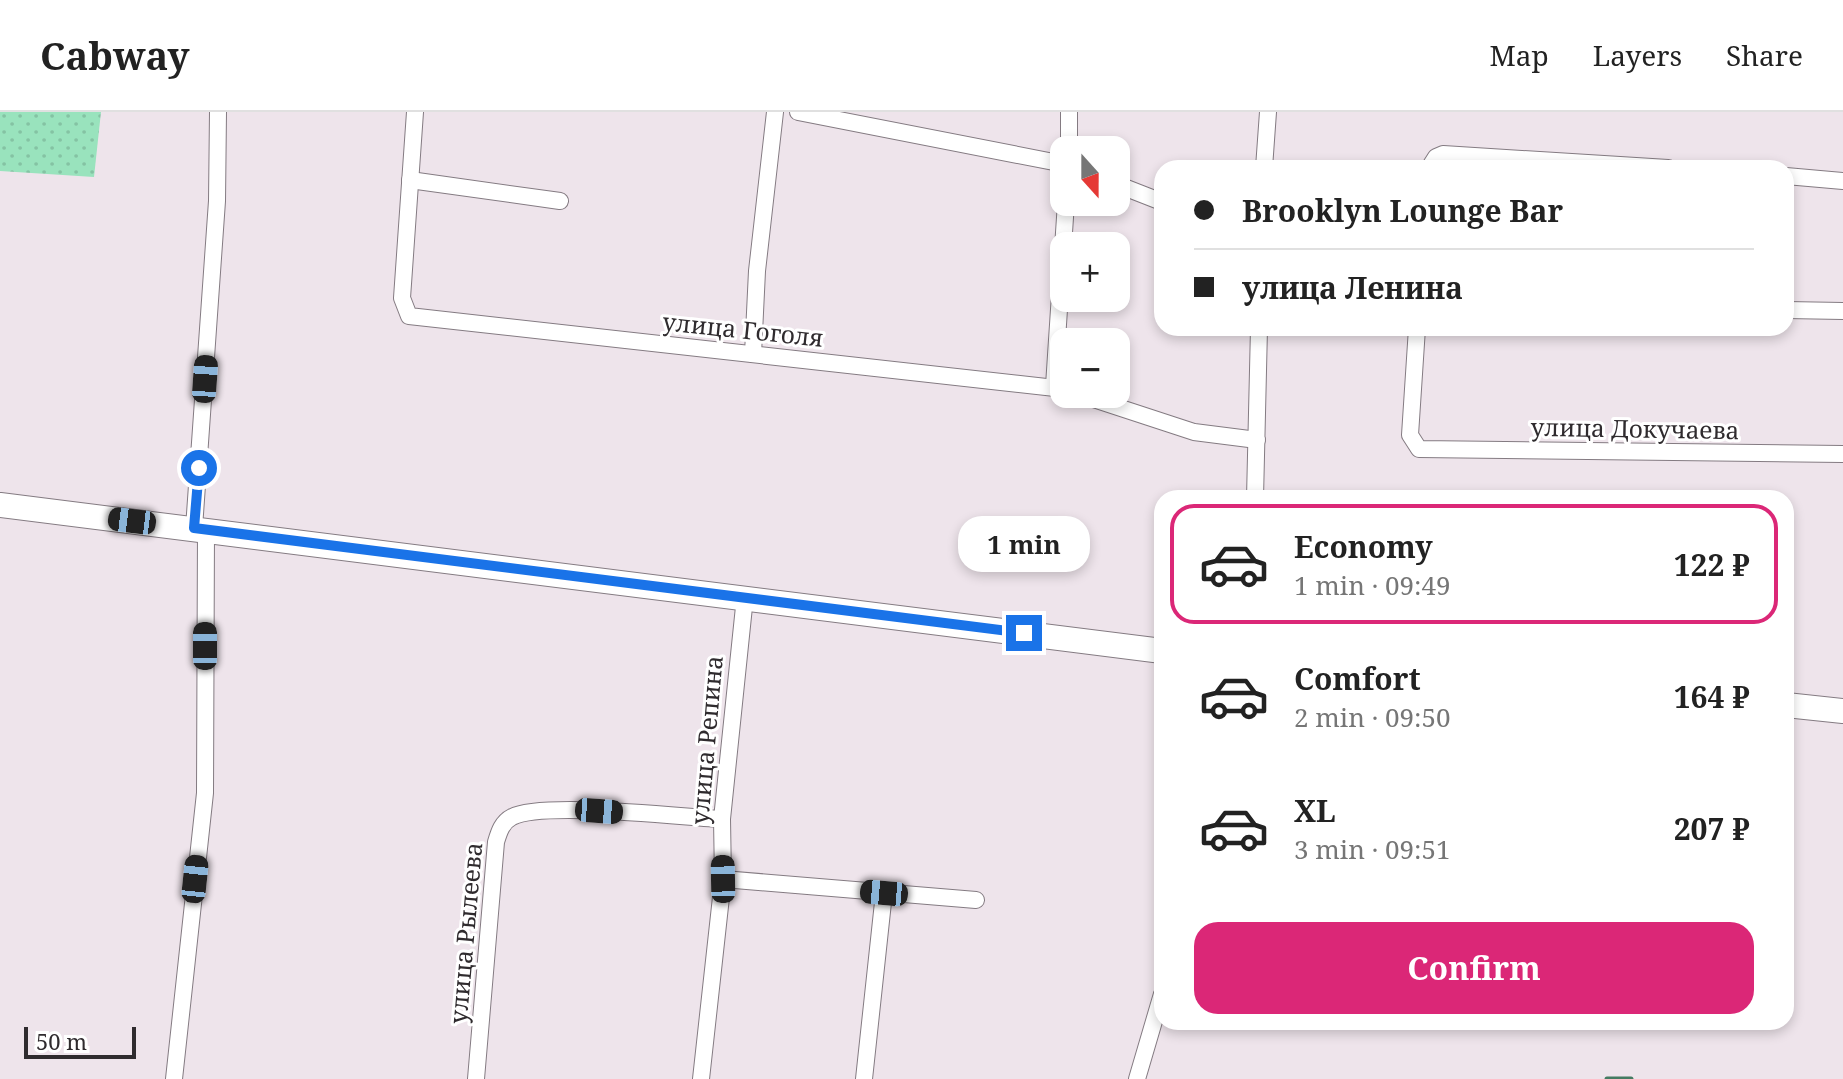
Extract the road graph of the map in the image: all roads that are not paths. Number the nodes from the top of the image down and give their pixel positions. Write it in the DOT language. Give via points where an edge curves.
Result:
graph roads {
  1 [pos="218,112"];
  2 [pos="415,112"];
  3 [pos="775,112"];
  4 [pos="798,112"];
  5 [pos="1069,112"];
  6 [pos="1268,112"];
  7 [pos="1069,136"];
  8 [pos="1265,160"];
  9 [pos="1434,160"];
  10 [pos="1537,160"];
  11 [pos="1050,161"];
  12 [pos="1794,177"];
  13 [pos="410,180"];
  14 [pos="1843,181"];
  15 [pos="1130,189"];
  16 [pos="1154,199"];
  17 [pos="560,201"];
  18 [pos="1065,216"];
  19 [pos="1794,310"];
  20 [pos="1843,311"];
  21 [pos="1061,328"];
  22 [pos="1259,336"];
  23 [pos="1416,336"];
  24 [pos="753,354"];
  25 [pos="1050,387"];
  26 [pos="1121,408"];
  27 [pos="1257,440"];
  28 [pos="1843,454"];
  29 [pos="1255,490"];
  30 [pos="0,505"];
  31 [pos="200,528"];
  32 [pos="745,597"];
  33 [pos="1154,650"];
  34 [pos="1794,706"];
  35 [pos="1843,711"];
  36 [pos="722,819"];
  37 [pos="723,879"];
  38 [pos="884,893"];
  39 [pos="976,900"];
  40 [pos="1154,1021"];
  41 [pos="174,1079"];
  42 [pos="476,1079"];
  43 [pos="701,1079"];
  44 [pos="864,1079"];
  45 [pos="1137,1079"];
  1 -- 31 [label="street"];
  2 -- 13 [label="street"];
  3 -- 24 [label="street"];
  4 -- 11 [label="street"];
  5 -- 7 [label="street"];
  6 -- 8 [label="street"];
  9 -- 10 [label="street" via="1443,154"];
  12 -- 14 [label="street"];
  13 -- 17 [label="street"];
  13 -- 24 [label="street, улица Гоголя" via="402,305 409,316"];
  15 -- 16 [label="street"];
  18 -- 21 [label="street"];
  19 -- 20 [label="street"];
  22 -- 27 [label="street"];
  23 -- 28 [label="street, улица Докучаева" via="1410,435 1414,445 1427,450"];
  24 -- 25 [label="street, улица Гоголя"];
  26 -- 27 [label="street" via="1194,432"];
  27 -- 29 [label="street"];
  30 -- 31 [label="street"];
  31 -- 32 [label="street"];
  31 -- 41 [label="street" via="205,793"];
  32 -- 33 [label="street"];
  32 -- 36 [label="street, улица Репина"];
  34 -- 35 [label="street"];
  36 -- 37 [label="street, улица Репина"];
  36 -- 42 [label="street, улица Рылеева" via="551,810 511,817 500,828"];
  37 -- 38 [label="street"];
  37 -- 43 [label="street, улица Репина"];
  38 -- 39 [label="street"];
  38 -- 44 [label="street"];
  40 -- 45 [label="street"];
}
